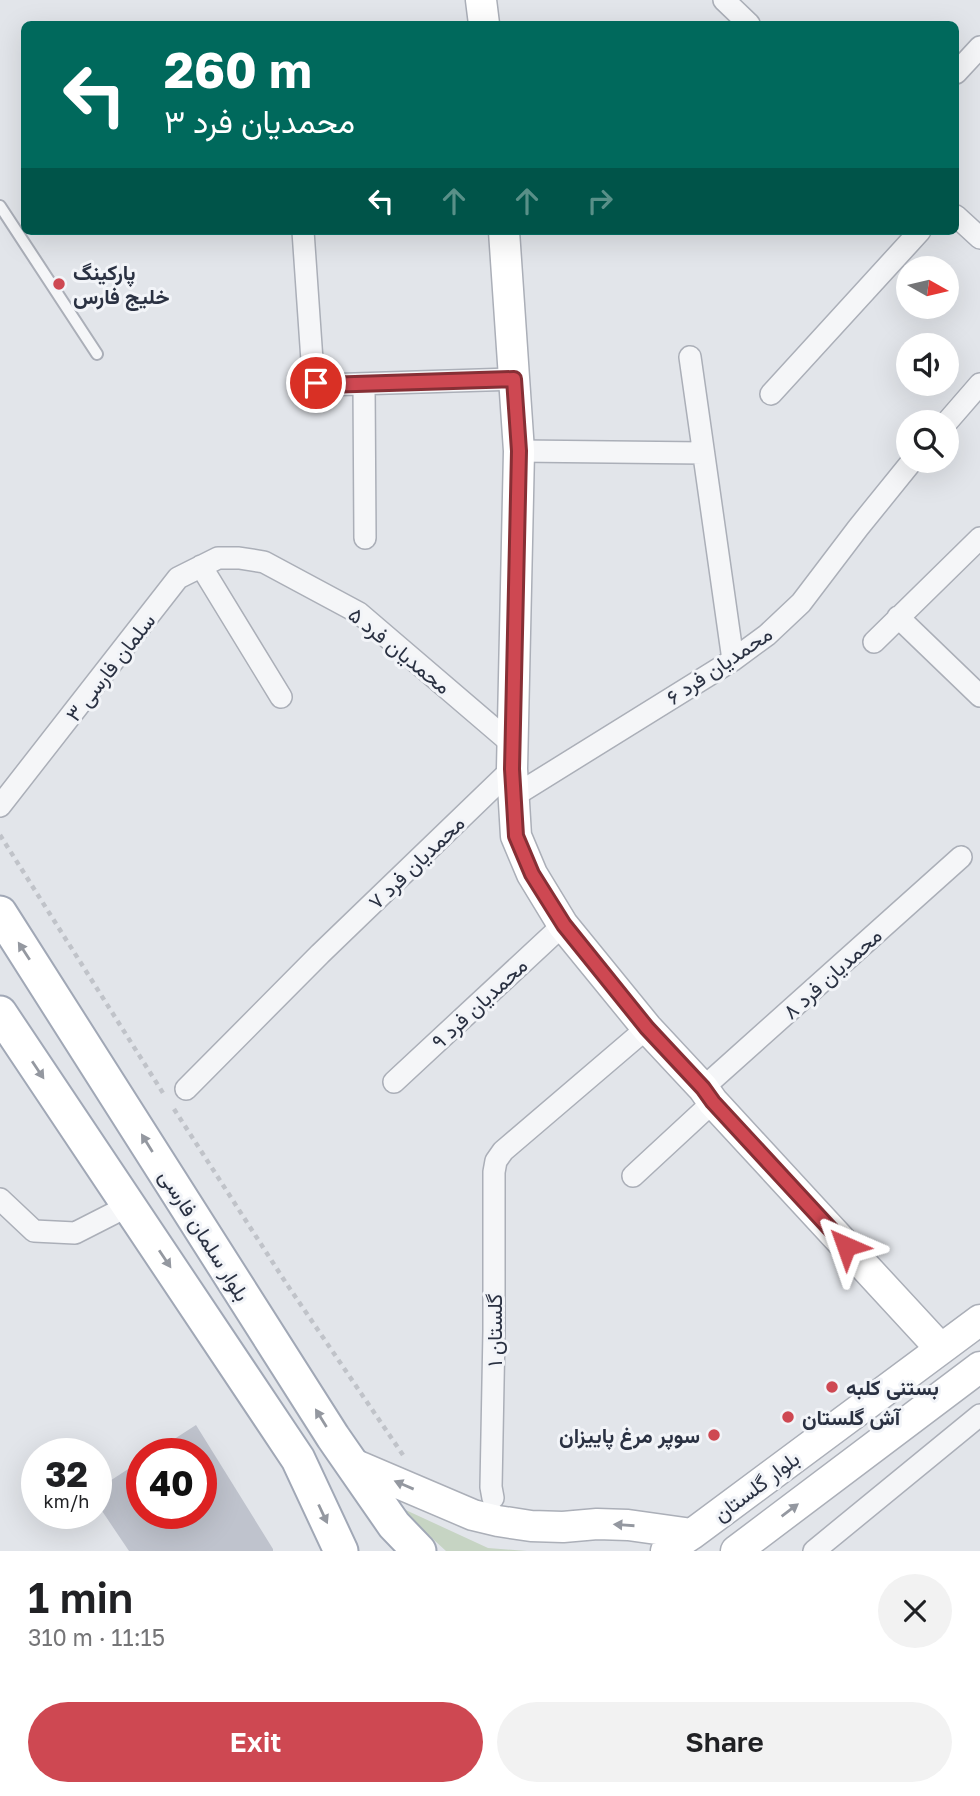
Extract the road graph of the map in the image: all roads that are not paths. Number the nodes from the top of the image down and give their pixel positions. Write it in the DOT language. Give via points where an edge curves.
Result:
graph roads {
  1 [pos="481,0"];
  2 [pos="729,2"];
  3 [pos="484,21"];
  4 [pos="746,21"];
  5 [pos="980,47"];
  6 [pos="959,70"];
  7 [pos="0,206"];
  8 [pos="959,219"];
  9 [pos="303,235"];
  10 [pos="504,235"];
  11 [pos="916,235"];
  12 [pos="980,239"];
  13 [pos="97,354"];
  14 [pos="690,357"];
  15 [pos="514,379"];
  16 [pos="364,384"];
  17 [pos="980,384"];
  18 [pos="771,394"];
  19 [pos="957,410"];
  20 [pos="519,451"];
  21 [pos="703,453"];
  22 [pos="902,473"];
  23 [pos="365,538"];
  24 [pos="980,538"];
  25 [pos="239,558"];
  26 [pos="201,566"];
  27 [pos="898,617"];
  28 [pos="874,642"];
  29 [pos="733,660"];
  30 [pos="980,696"];
  31 [pos="281,697"];
  32 [pos="513,770"];
  33 [pos="0,806"];
  34 [pos="961,857"];
  35 [pos="0,913"];
  36 [pos="564,925"];
  37 [pos="0,1013"];
  38 [pos="647,1028"];
  39 [pos="394,1082"];
  40 [pos="186,1089"];
  41 [pos="708,1095"];
  42 [pos="633,1176"];
  43 [pos="0,1199"];
  44 [pos="130,1205"];
  45 [pos="980,1320"];
  46 [pos="941,1349"];
  47 [pos="980,1367"];
  48 [pos="980,1415"];
  49 [pos="351,1463"];
  50 [pos="493,1498"];
  51 [pos="692,1534"];
  52 [pos="391,1538"];
  53 [pos="341,1551"];
  54 [pos="419,1551"];
  55 [pos="666,1551"];
  56 [pos="736,1551"];
  57 [pos="814,1551"];
  1 -- 3 [label="street"];
  2 -- 4 [label="street"];
  5 -- 6 [label="street"];
  7 -- 13 [label="lane"];
  8 -- 12 [label="street"];
  9 -- 16 [label="street" via="316,383"];
  10 -- 15 [label="street"];
  11 -- 18 [label="street"];
  14 -- 21 [label="street"];
  15 -- 16 [label="street"];
  15 -- 20 [label="street"];
  16 -- 23 [label="street"];
  17 -- 19 [label="street"];
  20 -- 21 [label="street"];
  20 -- 32 [label="street"];
  21 -- 29 [label="street"];
  22 -- 29 [label="street, ۶ محمدیان فرد" via="801,603"];
  24 -- 27 [label="street"];
  25 -- 26 [label="street, ۳ سلمان فارسی" via="218,558"];
  25 -- 32 [label="street, ۵ محمدیان فرد" via="264,562 359,612"];
  26 -- 31 [label="street"];
  26 -- 33 [label="street, ۳ سلمان فارسی" via="178,578"];
  27 -- 28 [label="street"];
  27 -- 30 [label="street"];
  29 -- 32 [label="street, ۶ محمدیان فرد"];
  32 -- 36 [label="street" via="516,836 532,874"];
  32 -- 40 [label="street, ۷ محمدیان فرد"];
  34 -- 41 [label="street, ۸ محمدیان فرد"];
  49 -- 35 [label="main road, بلوار سلمان فارسی, one-way"];
  36 -- 38 [label="street"];
  36 -- 39 [label="street, ۹ محمدیان فرد"];
  37 -- 44 [label="main road, one-way"];
  38 -- 41 [label="street"];
  38 -- 50 [label="street, ۱ گلستان" via="496,1161"];
  41 -- 42 [label="street, ۸ محمدیان فرد"];
  41 -- 46 [label="street"];
  43 -- 44 [label="street" via="34,1231 75,1233"];
  44 -- 53 [label="main road, one-way" via="298,1459"];
  45 -- 46 [label="street, بلوار گلستان"];
  46 -- 51 [label="street, بلوار گلستان"];
  56 -- 47 [label="street, بلوار گلستان, one-way"];
  48 -- 57 [label="street"];
  51 -- 49 [label="street, one-way" via="628,1525 563,1527 498,1521 473,1515"];
  49 -- 52 [label="main road, بلوار سلمان فارسی"];
  51 -- 55 [label="street, بلوار گلستان"];
  52 -- 54 [label="main road, بلوار سلمان فارسی"];
}
